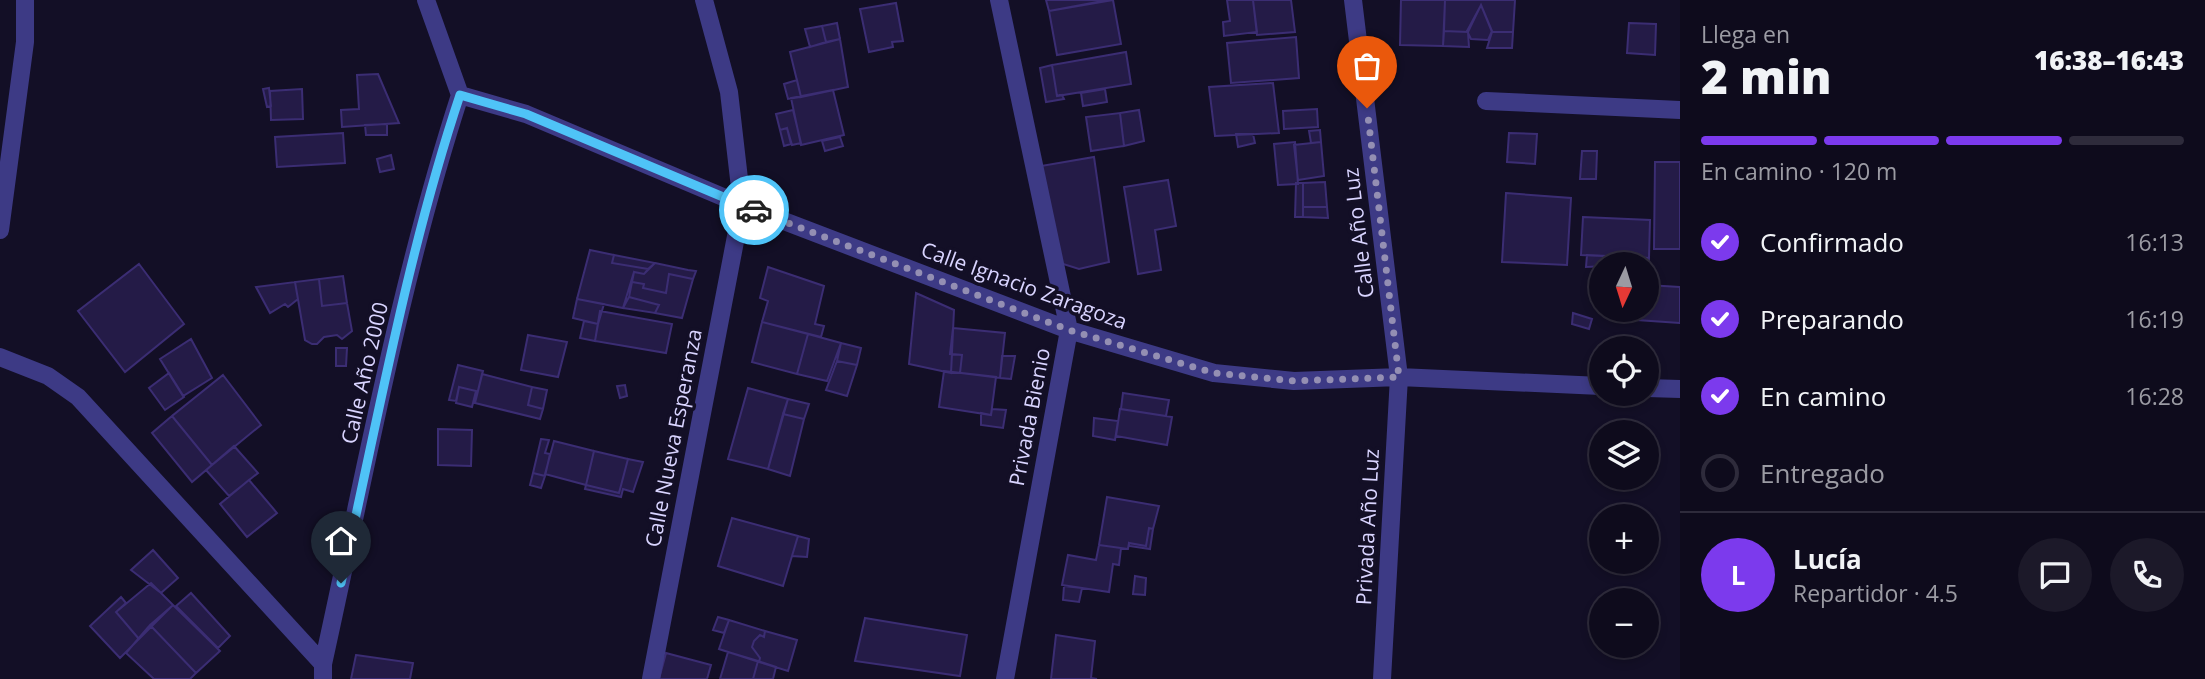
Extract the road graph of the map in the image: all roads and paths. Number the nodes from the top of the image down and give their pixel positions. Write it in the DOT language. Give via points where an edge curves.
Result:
graph roads {
  1 [pos="25,0"];
  2 [pos="426,0"];
  3 [pos="704,0"];
  4 [pos="999,0"];
  5 [pos="1353,0"];
  6 [pos="460,95"];
  7 [pos="1486,101"];
  8 [pos="1680,110"];
  9 [pos="742,205"];
  10 [pos="0,230"];
  11 [pos="1069,330"];
  12 [pos="0,357"];
  13 [pos="1399,377"];
  14 [pos="1589,385"];
  15 [pos="1659,388"];
  16 [pos="1680,389"];
  17 [pos="323,672"];
  18 [pos="651,679"];
  19 [pos="1004,679"];
  20 [pos="1382,679"];
  1 -- 10 [label="street" via="24,42"];
  2 -- 6 [label="street"];
  3 -- 9 [label="street, Calle Nueva Esperanza" via="729,92"];
  4 -- 11 [label="street, Privada Bienio"];
  5 -- 13 [label="street, Calle Año Luz"];
  6 -- 9 [label="street, Calle Ignacio Zaragoza" via="526,114"];
  6 -- 17 [label="street, Calle Año 2000" via="413,260"];
  7 -- 8 [label="street"];
  9 -- 11 [label="street, Calle Ignacio Zaragoza"];
  9 -- 18 [label="street, Calle Nueva Esperanza"];
  11 -- 13 [label="street, Calle Ignacio Zaragoza" via="1214,373 1294,381"];
  11 -- 19 [label="street, Privada Bienio"];
  12 -- 17 [label="street, Calle Año 2000" via="48,376 78,397"];
  13 -- 14 [label="street, Calle Ignacio Zaragoza"];
  13 -- 20 [label="street, Privada Año Luz"];
  15 -- 16 [label="street"];
}
